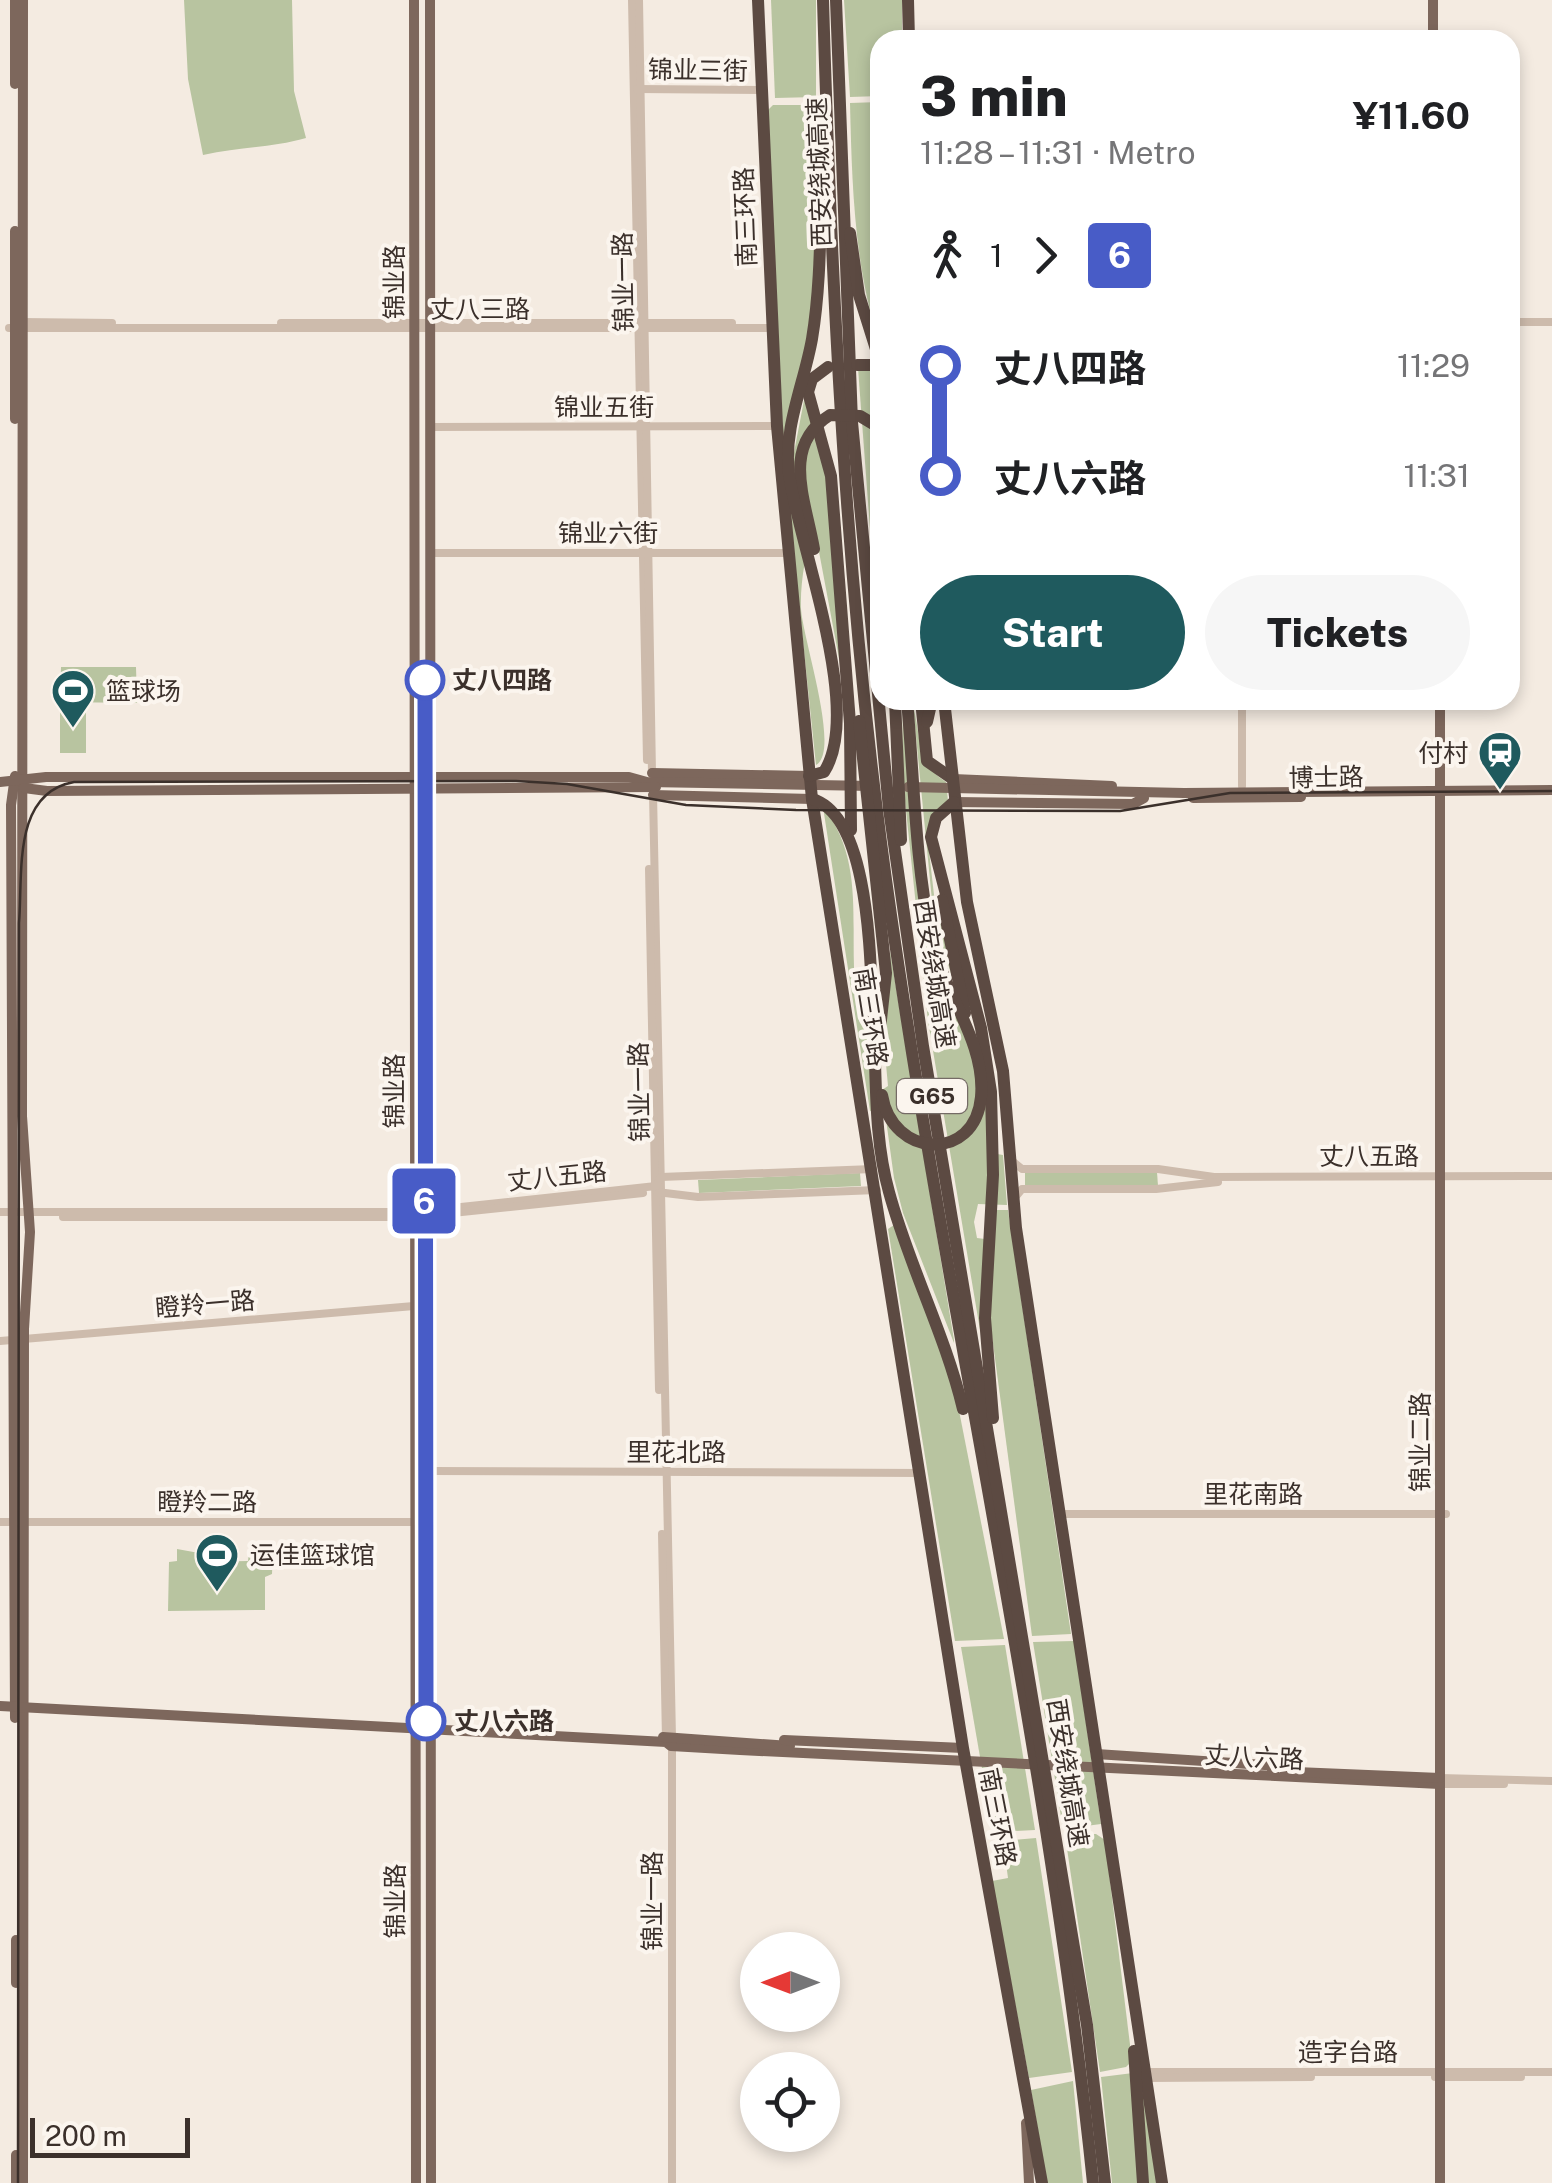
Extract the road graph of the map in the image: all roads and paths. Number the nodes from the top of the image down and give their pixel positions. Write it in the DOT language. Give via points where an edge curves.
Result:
graph roads {
  1 [pos="19,0"];
  2 [pos="414,0"];
  3 [pos="430,0"];
  4 [pos="635,0"];
  5 [pos="758,0"];
  6 [pos="823,0"];
  7 [pos="836,0"];
  8 [pos="908,0"];
  9 [pos="1436,0"];
  10 [pos="909,30"];
  11 [pos="1436,30"];
  12 [pos="826,88"];
  13 [pos="636,89"];
  14 [pos="762,90"];
  15 [pos="840,138"];
  16 [pos="641,325"];
  17 [pos="1520,325"];
  18 [pos="1552,325"];
  19 [pos="17,326"];
  20 [pos="414,326"];
  21 [pos="430,326"];
  22 [pos="772,326"];
  23 [pos="870,331"];
  24 [pos="870,364"];
  25 [pos="857,365"];
  26 [pos="828,367"];
  27 [pos="870,422"];
  28 [pos="777,426"];
  29 [pos="430,427"];
  30 [pos="643,427"];
  31 [pos="646,553"];
  32 [pos="786,553"];
  33 [pos="430,554"];
  34 [pos="852,579"];
  35 [pos="816,581"];
  36 [pos="870,609"];
  37 [pos="881,710"];
  38 [pos="895,710"];
  39 [pos="908,710"];
  40 [pos="922,710"];
  41 [pos="930,710"];
  42 [pos="945,710"];
  43 [pos="1242,710"];
  44 [pos="1437,710"];
  45 [pos="923,740"];
  46 [pos="414,776"];
  47 [pos="430,776"];
  48 [pos="809,776"];
  49 [pos="952,779"];
  50 [pos="651,784"];
  51 [pos="0,785"];
  52 [pos="18,785"];
  53 [pos="1242,786"];
  54 [pos="414,790"];
  55 [pos="430,790"];
  56 [pos="1437,792"];
  57 [pos="1552,792"];
  58 [pos="1143,795"];
  59 [pos="812,799"];
  60 [pos="954,802"];
  61 [pos="866,908"];
  62 [pos="906,933"];
  63 [pos="979,1052"];
  64 [pos="880,1095"];
  65 [pos="1010,1159"];
  66 [pos="873,1169"];
  67 [pos="696,1176"];
  68 [pos="1437,1179"];
  69 [pos="1552,1179"];
  70 [pos="658,1187"];
  71 [pos="876,1190"];
  72 [pos="698,1197"];
  73 [pos="1013,1200"];
  74 [pos="430,1213"];
  75 [pos="6,1214"];
  76 [pos="29,1214"];
  77 [pos="414,1214"];
  78 [pos="414,1306"];
  79 [pos="0,1340"];
  80 [pos="19,1340"];
  81 [pos="430,1472"];
  82 [pos="664,1472"];
  83 [pos="922,1473"];
  84 [pos="998,1476"];
  85 [pos="983,1479"];
  86 [pos="1060,1514"];
  87 [pos="1440,1514"];
  88 [pos="0,1522"];
  89 [pos="19,1522"];
  90 [pos="414,1522"];
  91 [pos="0,1704"];
  92 [pos="19,1704"];
  93 [pos="416,1726"];
  94 [pos="431,1726"];
  95 [pos="669,1741"];
  96 [pos="752,1742"];
  97 [pos="962,1748"];
  98 [pos="788,1749"];
  99 [pos="740,1750"];
  100 [pos="1096,1754"];
  101 [pos="966,1768"];
  102 [pos="1100,1776"];
  103 [pos="1308,1777"];
  104 [pos="1437,1781"];
  105 [pos="1550,1781"];
  106 [pos="1128,1969"];
  107 [pos="1552,2074"];
  108 [pos="1145,2075"];
  109 [pos="1438,2075"];
  110 [pos="1024,2092"];
  111 [pos="20,2183"];
  112 [pos="416,2183"];
  113 [pos="431,2183"];
  114 [pos="669,2183"];
  115 [pos="1029,2183"];
  116 [pos="1042,2183"];
  117 [pos="1092,2183"];
  118 [pos="1105,2183"];
  119 [pos="1143,2183"];
  120 [pos="1162,2183"];
  121 [pos="1438,2183"];
  1 -- 19 [label="main road"];
  2 -- 20 [label="main road, 锦业路"];
  3 -- 21 [label="main road, 锦业路"];
  4 -- 13 [label="street, 锦业一路"];
  5 -- 14 [label="highway, 南三环路"];
  6 -- 12 [label="highway, 西安绕城高速 / G65"];
  7 -- 15 [label="highway, 西安绕城高速 / G65"];
  8 -- 10 [label="highway"];
  9 -- 11 [label="main road"];
  12 -- 34 [label="highway, 西安绕城高速 / G65"];
  12 -- 35 [label="highway" via="818,292 789,443 796,509"];
  13 -- 14 [label="street, 锦业三街"];
  13 -- 16 [label="street, 锦业一路"];
  14 -- 22 [label="highway, 南三环路"];
  15 -- 23 [label="highway"];
  15 -- 36 [label="highway, 西安绕城高速 / G65" via="857,492"];
  16 -- 21 [label="street, 丈八三路"];
  16 -- 22 [label="street, 丈八三路"];
  16 -- 30 [label="street, 锦业一路"];
  17 -- 18 [label="street"];
  19 -- 20 [label="street, 丈八三路"];
  19 -- 52 [label="main road"];
  20 -- 21 [label="street, 丈八三路"];
  20 -- 46 [label="main road, 锦业路"];
  21 -- 29 [label="main road, 锦业路"];
  22 -- 28 [label="highway, 南三环路"];
  24 -- 25 [label="highway"];
  26 -- 61 [label="highway" via="808,392 831,476 850,723 848,804"];
  27 -- 35 [label="highway" via="830,415 808,432 798,455"];
  28 -- 30 [label="street, 锦业五街"];
  28 -- 32 [label="highway, 南三环路"];
  29 -- 30 [label="street, 锦业五街"];
  29 -- 33 [label="main road, 锦业路"];
  30 -- 31 [label="street, 锦业一路"];
  31 -- 32 [label="street, 锦业六街"];
  31 -- 33 [label="street, 锦业六街"];
  31 -- 50 [label="street, 锦业一路"];
  32 -- 48 [label="highway, 南三环路"];
  33 -- 47 [label="main road, 锦业路"];
  34 -- 64 [label="highway" via="860,758 886,973"];
  34 -- 85 [label="highway, 西安绕城高速 / G65" via="890,913"];
  35 -- 48 [label="highway" via="837,743 824,772"];
  37 -- 62 [label="highway, 西安绕城高速 / G65"];
  38 -- 62 [label="highway"];
  39 -- 63 [label="highway" via="930,934 945,984"];
  40 -- 45 [label="highway"];
  41 -- 45 [label="highway"];
  42 -- 49 [label="highway"];
  43 -- 53 [label="street"];
  44 -- 56 [label="main road, 锦业二路"];
  45 -- 49 [label="highway" via="933,769"];
  46 -- 47 [label="main road"];
  46 -- 52 [label="main road" via="46,777"];
  46 -- 54 [label="main road, 锦业路"];
  47 -- 50 [label="main road" via="629,776"];
  47 -- 55 [label="main road, 锦业路"];
  48 -- 50 [label="main road"];
  48 -- 59 [label="highway, 南三环路"];
  49 -- 58 [label="main road" via="1093,782"];
  49 -- 60 [label="highway"];
  50 -- 55 [label="main road"];
  50 -- 58 [label="main road, 博士路"];
  50 -- 59 [label="main road"];
  50 -- 70 [label="street, 锦业一路"];
  51 -- 52 [label="main road"];
  52 -- 54 [label="main road" via="47,791"];
  52 -- 75 [label="main road"];
  52 -- 76 [label="main road"];
  54 -- 55 [label="main road"];
  54 -- 77 [label="main road, 锦业路"];
  55 -- 74 [label="main road, 锦业路"];
  56 -- 57 [label="main road, 博士路"];
  56 -- 58 [label="main road, 博士路"];
  56 -- 68 [label="main road, 锦业二路"];
  58 -- 60 [label="main road" via="1133,804"];
  59 -- 61 [label="highway" via="840,816"];
  59 -- 66 [label="highway, 南三环路"];
  60 -- 63 [label="highway" via="932,828 944,923"];
  60 -- 65 [label="highway" via="966,902 1002,1071"];
  61 -- 64 [label="highway"];
  62 -- 84 [label="highway, 西安绕城高速 / G65"];
  63 -- 64 [label="highway" via="978,1115 956,1140 925,1145 906,1138"];
  63 -- 84 [label="highway" via="994,1116 984,1318"];
  64 -- 85 [label="highway" via="882,1162 900,1232 942,1329"];
  65 -- 68 [label="street, 丈八五路" via="1022,1169"];
  65 -- 73 [label="highway"];
  66 -- 67 [label="street, 丈八五路"];
  66 -- 71 [label="highway, 南三环路"];
  67 -- 70 [label="street, 丈八五路"];
  67 -- 72 [label="street"];
  68 -- 69 [label="street, 丈八五路"];
  68 -- 73 [label="street, 丈八五路" via="1022,1189"];
  68 -- 87 [label="main road, 锦业二路"];
  70 -- 72 [label="street, 丈八五路"];
  70 -- 74 [label="street, 丈八五路"];
  70 -- 82 [label="street, 锦业一路"];
  71 -- 72 [label="street, 丈八五路"];
  71 -- 83 [label="highway, 南三环路"];
  73 -- 86 [label="highway"];
  74 -- 77 [label="street, 丈八五路"];
  74 -- 81 [label="main road, 锦业路"];
  75 -- 76 [label="street, 丈八五路"];
  75 -- 80 [label="main road"];
  76 -- 77 [label="street, 丈八五路"];
  76 -- 80 [label="main road"];
  77 -- 78 [label="main road, 锦业路"];
  78 -- 80 [label="street, 瞪羚一路"];
  78 -- 90 [label="main road, 锦业路"];
  79 -- 80 [label="street, 瞪羚一路"];
  80 -- 89 [label="main road"];
  81 -- 82 [label="street, 里花北路"];
  81 -- 94 [label="main road, 锦业路"];
  82 -- 83 [label="street, 里花北路"];
  82 -- 95 [label="street, 锦业一路"];
  83 -- 97 [label="highway, 南三环路"];
  84 -- 118 [label="highway, 西安绕城高速 / G65"];
  85 -- 117 [label="highway, 西安绕城高速 / G65" via="1068,1980"];
  86 -- 87 [label="street, 里花南路"];
  86 -- 100 [label="highway"];
  87 -- 104 [label="main road, 锦业二路"];
  88 -- 89 [label="street, 瞪羚二路"];
  89 -- 90 [label="street, 瞪羚二路"];
  89 -- 92 [label="main road"];
  90 -- 93 [label="main road, 锦业路"];
  91 -- 92 [label="main road, 丈八六路"];
  92 -- 93 [label="main road, 丈八六路"];
  92 -- 111 [label="main road"];
  93 -- 94 [label="main road, 丈八六路"];
  93 -- 112 [label="main road, 锦业路"];
  94 -- 95 [label="main road, 丈八六路"];
  94 -- 113 [label="main road, 锦业路"];
  95 -- 96 [label="main road, 丈八六路"];
  95 -- 99 [label="main road, 丈八六路"];
  95 -- 114 [label="street, 锦业一路"];
  96 -- 97 [label="main road"];
  96 -- 98 [label="main road, 丈八六路"];
  97 -- 101 [label="highway, 南三环路"];
  98 -- 99 [label="main road, 丈八六路"];
  98 -- 103 [label="main road, 丈八六路"];
  99 -- 101 [label="main road"];
  100 -- 102 [label="highway"];
  100 -- 103 [label="main road" via="1277,1766"];
  101 -- 110 [label="highway, 南三环路"];
  102 -- 103 [label="main road" via="1294,1785"];
  102 -- 106 [label="highway"];
  103 -- 104 [label="main road, 丈八六路"];
  104 -- 105 [label="street, 丈八六路"];
  104 -- 109 [label="main road, 锦业二路"];
  106 -- 108 [label="highway"];
  106 -- 119 [label="highway"];
  107 -- 109 [label="street, 造字台路"];
  108 -- 109 [label="street, 造字台路"];
  108 -- 120 [label="highway"];
  109 -- 121 [label="main road, 锦业二路"];
  110 -- 115 [label="main road"];
  110 -- 116 [label="highway, 南三环路"];
}
